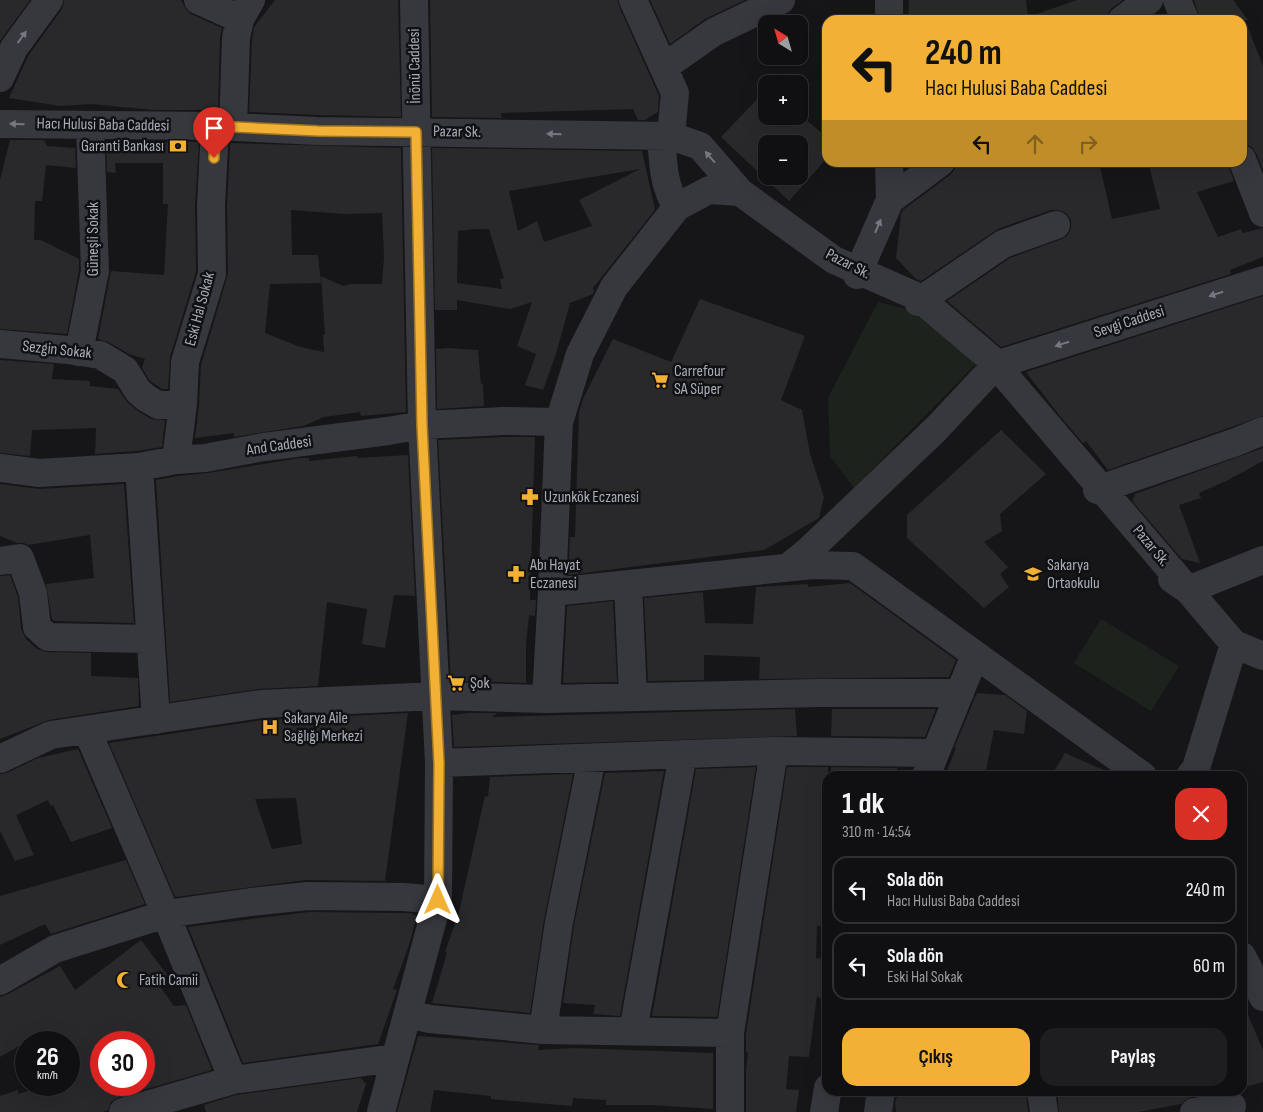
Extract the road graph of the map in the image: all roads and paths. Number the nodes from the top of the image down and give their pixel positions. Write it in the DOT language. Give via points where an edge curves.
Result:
graph roads {
  1 [pos="49,0"];
  2 [pos="198,0"];
  3 [pos="414,0"];
  4 [pos="633,0"];
  5 [pos="781,0"];
  6 [pos="889,0"];
  7 [pos="1149,0"];
  8 [pos="1177,0"];
  9 [pos="246,10"];
  10 [pos="889,15"];
  11 [pos="1129,15"];
  12 [pos="1183,15"];
  13 [pos="664,67"];
  14 [pos="0,78"];
  15 [pos="0,124"];
  16 [pos="90,125"];
  17 [pos="224,127"];
  18 [pos="416,132"];
  19 [pos="665,136"];
  20 [pos="890,167"];
  21 [pos="934,167"];
  22 [pos="1252,170"];
  23 [pos="737,192"];
  24 [pos="890,200"];
  25 [pos="677,207"];
  26 [pos="1263,213"];
  27 [pos="1056,225"];
  28 [pos="858,273"];
  29 [pos="1263,280"];
  30 [pos="920,301"];
  31 [pos="0,344"];
  32 [pos="79,352"];
  33 [pos="995,366"];
  34 [pos="184,404"];
  35 [pos="559,422"];
  36 [pos="422,425"];
  37 [pos="1263,431"];
  38 [pos="176,460"];
  39 [pos="139,467"];
  40 [pos="0,468"];
  41 [pos="1099,489"];
  42 [pos="1263,560"];
  43 [pos="0,561"];
  44 [pos="787,568"];
  45 [pos="628,584"];
  46 [pos="1188,590"];
  47 [pos="552,592"];
  48 [pos="150,639"];
  49 [pos="1234,644"];
  50 [pos="975,655"];
  51 [pos="1263,656"];
  52 [pos="960,693"];
  53 [pos="436,696"];
  54 [pos="633,697"];
  55 [pos="546,700"];
  56 [pos="156,720"];
  57 [pos="87,730"];
  58 [pos="774,751"];
  59 [pos="683,754"];
  60 [pos="592,758"];
  61 [pos="0,759"];
  62 [pos="439,763"];
  63 [pos="931,765"];
  64 [pos="1136,771"];
  65 [pos="1193,771"];
  66 [pos="438,900"];
  67 [pos="166,914"];
  68 [pos="1247,966"];
  69 [pos="0,981"];
  70 [pos="1263,997"];
  71 [pos="408,1014"];
  72 [pos="543,1030"];
  73 [pos="633,1031"];
  74 [pos="730,1032"];
  75 [pos="395,1058"];
  76 [pos="233,1080"];
  77 [pos="827,1096"];
  78 [pos="880,1096"];
  79 [pos="1042,1096"];
  80 [pos="1231,1103"];
  81 [pos="123,1112"];
  82 [pos="381,1112"];
  83 [pos="730,1112"];
  84 [pos="824,1112"];
  85 [pos="878,1112"];
  86 [pos="1044,1112"];
  87 [pos="1194,1112"];
  14 -- 1 [label="street, one-way" via="14,48"];
  2 -- 9 [label="street"];
  3 -- 18 [label="street, İnönü Caddesi"];
  4 -- 13 [label="street"];
  5 -- 13 [label="street" via="714,32"];
  6 -- 10 [label="street"];
  7 -- 11 [label="street"];
  8 -- 12 [label="street"];
  9 -- 17 [label="street, Eski Hal Sokak" via="236,38"];
  13 -- 19 [label="street" via="675,93"];
  16 -- 15 [label="street, Hacı Hulusi Baba Caddesi, one-way"];
  16 -- 17 [label="street, Hacı Hulusi Baba Caddesi"];
  16 -- 32 [label="street, Güneşli Sokak" via="95,271"];
  17 -- 18 [label="street, Hacı Hulusi Baba Caddesi"];
  17 -- 34 [label="street, Eski Hal Sokak" via="211,206 212,274 185,362"];
  19 -- 18 [label="street, Pazar Sk., one-way"];
  18 -- 36 [label="street, İnönü Caddesi"];
  23 -- 19 [label="street, Pazar Sk., one-way" via="700,146"];
  19 -- 25 [label="street" via="662,161 666,183"];
  20 -- 24 [label="street"];
  21 -- 24 [label="street"];
  22 -- 26 [label="street"];
  23 -- 25 [label="street" via="709,190"];
  23 -- 28 [label="street, Pazar Sk." via="834,260"];
  28 -- 24 [label="street, one-way"];
  25 -- 35 [label="street" via="614,287 580,354"];
  27 -- 30 [label="street" via="1003,244"];
  28 -- 30 [label="street, Pazar Sk."];
  29 -- 33 [label="street, Sevgi Caddesi, one-way"];
  30 -- 33 [label="street, Pazar Sk." via="990,358"];
  31 -- 32 [label="street, Sezgin Sokak"];
  32 -- 34 [label="street, Sezgin Sokak" via="100,355 125,370 138,391 158,405"];
  33 -- 41 [label="street, Pazar Sk."];
  33 -- 44 [label="street" via="936,429"];
  34 -- 38 [label="street, Eski Hal Sokak"];
  35 -- 36 [label="street, And Caddesi"];
  35 -- 47 [label="street"];
  36 -- 38 [label="street, And Caddesi"];
  36 -- 53 [label="street, İnönü Caddesi"];
  37 -- 41 [label="street"];
  38 -- 39 [label="street, And Caddesi"];
  39 -- 40 [label="street, And Caddesi" via="39,473"];
  39 -- 48 [label="street"];
  41 -- 46 [label="street, Pazar Sk."];
  42 -- 46 [label="street"];
  43 -- 48 [label="street" via="20,558 33,593 37,627 48,637"];
  44 -- 45 [label="street"];
  44 -- 50 [label="street" via="853,566"];
  45 -- 47 [label="street"];
  45 -- 54 [label="street"];
  46 -- 49 [label="street, Pazar Sk."];
  47 -- 55 [label="street"];
  48 -- 56 [label="street"];
  49 -- 51 [label="street"];
  49 -- 65 [label="street"];
  50 -- 52 [label="street"];
  50 -- 64 [label="street"];
  52 -- 54 [label="street" via="818,692"];
  52 -- 63 [label="street"];
  53 -- 55 [label="street"];
  53 -- 56 [label="street" via="262,704"];
  53 -- 62 [label="street, İnönü Caddesi"];
  54 -- 55 [label="street"];
  56 -- 57 [label="street"];
  57 -- 61 [label="street" via="51,735"];
  57 -- 67 [label="street"];
  58 -- 59 [label="street"];
  58 -- 63 [label="street"];
  58 -- 74 [label="street"];
  59 -- 60 [label="street"];
  59 -- 73 [label="street"];
  60 -- 62 [label="street"];
  60 -- 72 [label="street" via="559,922"];
  62 -- 66 [label="street, İnönü Caddesi"];
  66 -- 67 [label="street" via="308,896"];
  66 -- 71 [label="street, İnönü Caddesi"];
  67 -- 69 [label="street" via="56,949"];
  67 -- 76 [label="street"];
  68 -- 70 [label="street"];
  71 -- 72 [label="street"];
  71 -- 75 [label="street, İnönü Caddesi"];
  72 -- 73 [label="street"];
  73 -- 74 [label="street"];
  74 -- 83 [label="street"];
  75 -- 76 [label="street"];
  75 -- 82 [label="street, İnönü Caddesi"];
  76 -- 81 [label="street"];
  77 -- 84 [label="street"];
  78 -- 85 [label="street"];
  79 -- 86 [label="street"];
  80 -- 87 [label="street"];
}
